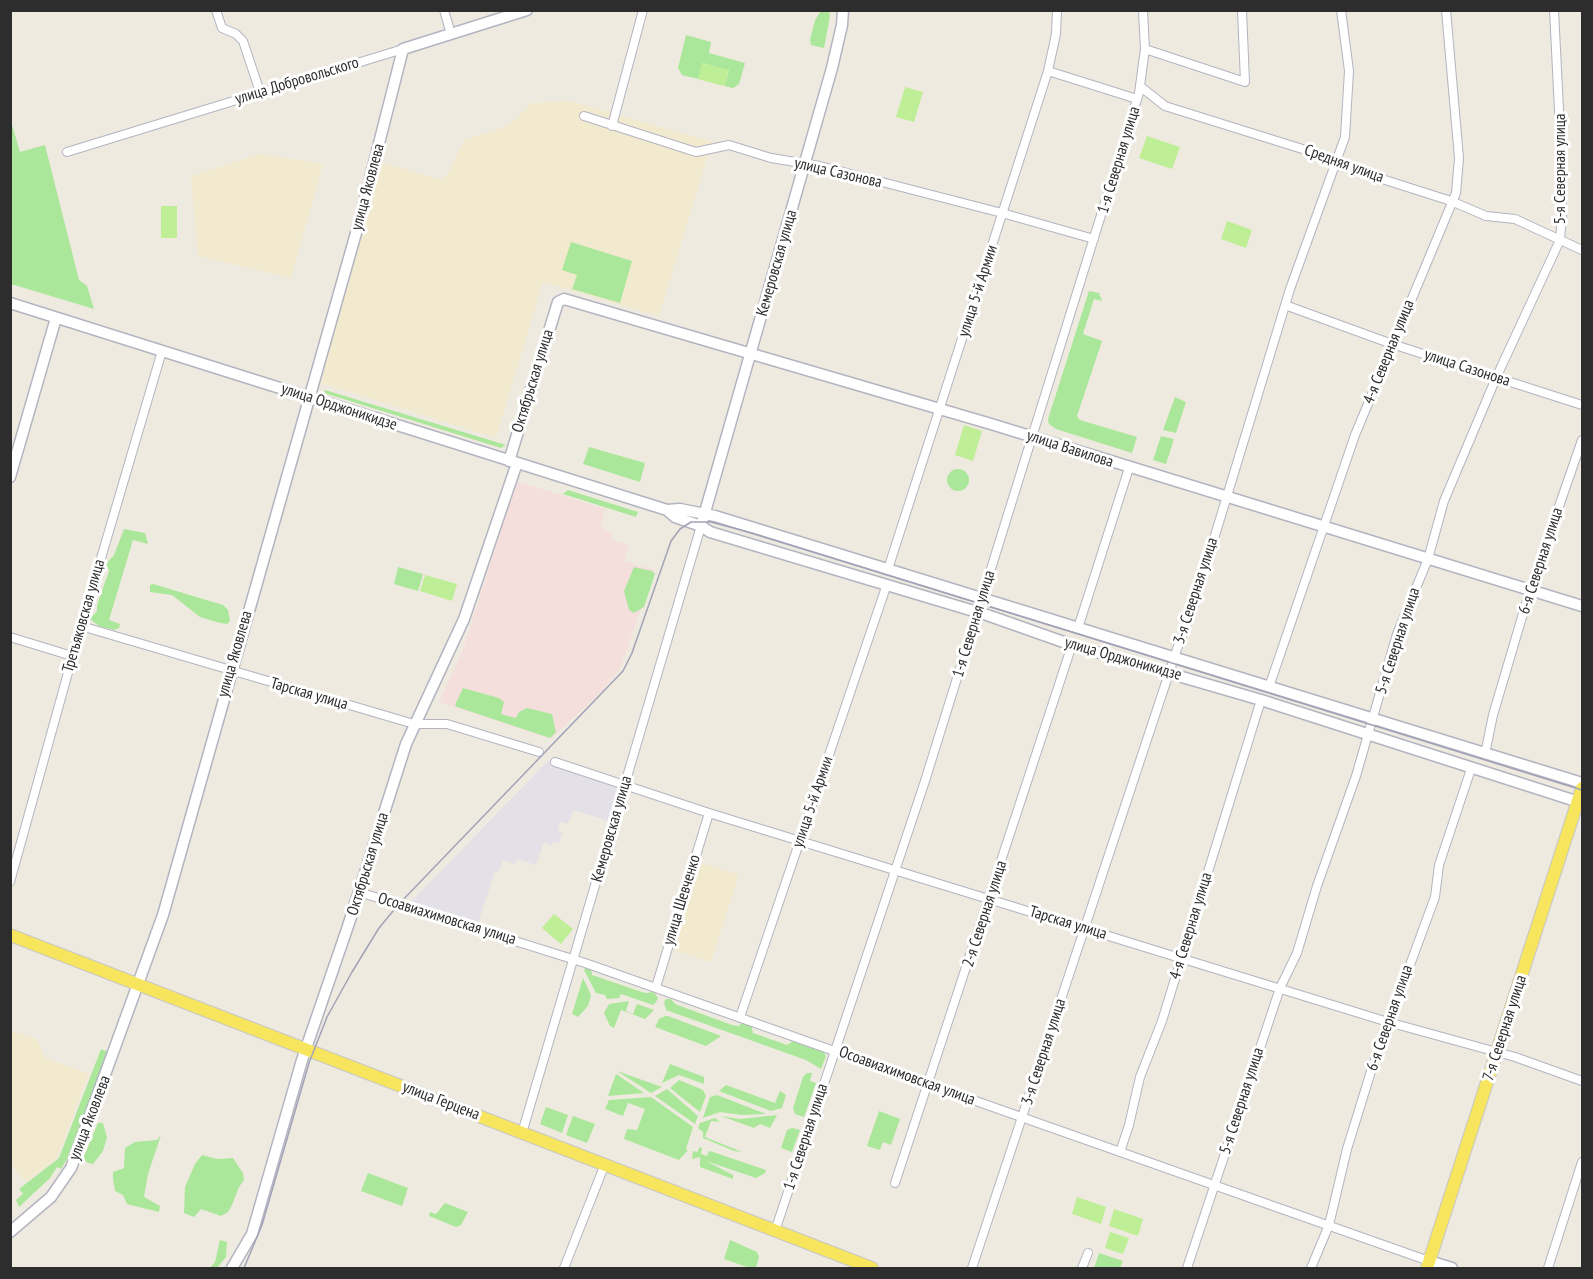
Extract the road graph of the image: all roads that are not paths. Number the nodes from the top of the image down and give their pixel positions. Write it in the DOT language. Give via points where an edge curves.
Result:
graph roads {
  1 [pos="216,10"];
  2 [pos="444,10"];
  3 [pos="527,10"];
  4 [pos="643,10"];
  5 [pos="843,10"];
  6 [pos="1057,10"];
  7 [pos="1143,10"];
  8 [pos="1242,10"];
  9 [pos="1341,10"];
  10 [pos="1446,10"];
  11 [pos="1554,10"];
  12 [pos="451,34"];
  13 [pos="403,49"];
  14 [pos="1145,49"];
  15 [pos="1048,70"];
  16 [pos="1141,87"];
  17 [pos="260,92"];
  18 [pos="1137,99"];
  19 [pos="584,116"];
  20 [pos="612,126"];
  21 [pos="67,152"];
  22 [pos="805,163"];
  23 [pos="1335,164"];
  24 [pos="1450,201"];
  25 [pos="1002,213"];
  26 [pos="1094,239"];
  27 [pos="1560,240"];
  28 [pos="1582,250"];
  29 [pos="558,302"];
  30 [pos="10,303"];
  31 [pos="1285,305"];
  32 [pos="56,318"];
  33 [pos="1392,344"];
  34 [pos="162,351"];
  35 [pos="752,356"];
  36 [pos="1496,378"];
  37 [pos="309,398"];
  38 [pos="1582,405"];
  39 [pos="940,409"];
  40 [pos="1032,437"];
  41 [pos="1582,440"];
  42 [pos="513,462"];
  43 [pos="1129,468"];
  44 [pos="10,477"];
  45 [pos="1225,498"];
  46 [pos="667,510"];
  47 [pos="705,514"];
  48 [pos="701,526"];
  49 [pos="1322,527"];
  50 [pos="1428,559"];
  51 [pos="888,569"];
  52 [pos="886,586"];
  53 [pos="1530,590"];
  54 [pos="981,598"];
  55 [pos="1582,606"];
  56 [pos="977,612"];
  57 [pos="81,626"];
  58 [pos="1078,628"];
  59 [pos="10,637"];
  60 [pos="1072,645"];
  61 [pos="72,656"];
  62 [pos="1174,658"];
  63 [pos="230,670"];
  64 [pos="1170,672"];
  65 [pos="1269,687"];
  66 [pos="1261,700"];
  67 [pos="1374,719"];
  68 [pos="414,724"];
  69 [pos="1368,735"];
  70 [pos="539,752"];
  71 [pos="1485,754"];
  72 [pos="555,762"];
  73 [pos="1471,769"];
  74 [pos="1582,783"];
  75 [pos="625,784"];
  76 [pos="1582,788"];
  77 [pos="1580,802"];
  78 [pos="709,813"];
  79 [pos="800,840"];
  80 [pos="895,868"];
  81 [pos="10,882"];
  82 [pos="359,892"];
  83 [pos="991,898"];
  84 [pos="1085,928"];
  85 [pos="10,935"];
  86 [pos="1180,958"];
  87 [pos="575,959"];
  88 [pos="139,985"];
  89 [pos="656,987"];
  90 [pos="1280,988"];
  91 [pos="740,1017"];
  92 [pos="1388,1022"];
  93 [pos="306,1049"];
  94 [pos="835,1050"];
  95 [pos="1497,1052"];
  96 [pos="1582,1081"];
  97 [pos="929,1084"];
  98 [pos="1022,1117"];
  99 [pos="522,1133"];
  100 [pos="1120,1152"];
  101 [pos="1582,1162"];
  102 [pos="605,1164"];
  103 [pos="895,1183"];
  104 [pos="1214,1187"];
  105 [pos="1329,1225"];
  106 [pos="775,1231"];
  107 [pos="10,1232"];
  108 [pos="1088,1253"];
  109 [pos="1428,1265"];
  110 [pos="232,1269"];
  111 [pos="564,1269"];
  112 [pos="872,1269"];
  113 [pos="972,1269"];
  114 [pos="1082,1269"];
  115 [pos="1187,1269"];
  116 [pos="1311,1269"];
  117 [pos="1452,1269"];
  118 [pos="1548,1269"];
  1 -- 17 [label="street" via="222,28 243,41"];
  2 -- 12 [label="street"];
  3 -- 12 [label="street, улица Добровольского"];
  4 -- 20 [label="street"];
  5 -- 22 [label="street, Кемеровская улица" via="841,32"];
  6 -- 15 [label="street, улица 5-й Армии"];
  7 -- 14 [label="street, 1-я Северная улица"];
  8 -- 14 [label="street" via="1245,82"];
  9 -- 23 [label="street, 3-я Северная улица" via="1349,71 1345,137"];
  10 -- 24 [label="street, 4-я Северная улица" via="1459,158 1456,193"];
  11 -- 27 [label="street, 5-я Северная улица"];
  12 -- 13 [label="street, улица Добровольского"];
  13 -- 17 [label="street, улица Добровольского"];
  13 -- 37 [label="street, улица Яковлева"];
  14 -- 16 [label="street, 1-я Северная улица"];
  15 -- 18 [label="street"];
  15 -- 25 [label="street, улица 5-й Армии"];
  16 -- 18 [label="street, 1-я Северная улица"];
  16 -- 23 [label="street, Средняя улица" via="1165,106 1328,157"];
  17 -- 21 [label="street, улица Добровольского"];
  18 -- 26 [label="street, 1-я Северная улица"];
  19 -- 20 [label="street, улица Сазонова"];
  20 -- 22 [label="street, улица Сазонова" via="696,152 729,145"];
  22 -- 25 [label="street, улица Сазонова"];
  22 -- 35 [label="street, Кемеровская улица"];
  23 -- 24 [label="street, Средняя улица"];
  23 -- 31 [label="street, 3-я Северная улица"];
  24 -- 27 [label="street, Средняя улица" via="1486,216 1515,219"];
  24 -- 33 [label="street, 4-я Северная улица"];
  25 -- 26 [label="street, улица Сазонова"];
  25 -- 39 [label="street, улица 5-й Армии"];
  26 -- 40 [label="street, 1-я Северная улица"];
  27 -- 28 [label="street, Средняя улица"];
  27 -- 36 [label="street, 5-я Северная улица"];
  29 -- 35 [label="street, улица Вавилова" via="564,299"];
  29 -- 42 [label="street, Октябрьская улица"];
  30 -- 32 [label="street, улица Орджоникидзе"];
  31 -- 33 [label="street, улица Сазонова"];
  31 -- 45 [label="street, 3-я Северная улица"];
  32 -- 34 [label="street, улица Орджоникидзе"];
  32 -- 44 [label="street"];
  33 -- 36 [label="street, улица Сазонова"];
  33 -- 49 [label="street, 4-я Северная улица"];
  34 -- 37 [label="street, улица Орджоникидзе"];
  34 -- 57 [label="street, Третьяковская улица"];
  35 -- 39 [label="street, улица Вавилова"];
  35 -- 47 [label="street, Кемеровская улица"];
  36 -- 38 [label="street, улица Сазонова"];
  36 -- 50 [label="street, 5-я Северная улица" via="1444,501"];
  37 -- 42 [label="street, улица Орджоникидзе"];
  37 -- 63 [label="street, улица Яковлева"];
  39 -- 40 [label="street, улица Вавилова"];
  39 -- 51 [label="street, улица 5-й Армии"];
  40 -- 43 [label="street, улица Вавилова"];
  40 -- 54 [label="street, 1-я Северная улица"];
  41 -- 53 [label="street, 6-я Северная улица"];
  42 -- 46 [label="street, улица Орджоникидзе"];
  42 -- 68 [label="street, Октябрьская улица" via="464,619"];
  43 -- 45 [label="street, улица Вавилова"];
  43 -- 58 [label="street"];
  45 -- 49 [label="street, улица Вавилова"];
  45 -- 62 [label="street, 3-я Северная улица"];
  46 -- 47 [label="street, улица Орджоникидзе"];
  46 -- 48 [label="street, улица Орджоникидзе"];
  47 -- 48 [label="street, Кемеровская улица"];
  47 -- 51 [label="street, улица Орджоникидзе"];
  48 -- 52 [label="street, улица Орджоникидзе"];
  48 -- 75 [label="street, Кемеровская улица"];
  49 -- 50 [label="street, улица Вавилова"];
  49 -- 65 [label="street, 4-я Северная улица"];
  50 -- 53 [label="street, улица Вавилова"];
  50 -- 67 [label="street, 5-я Северная улица" via="1400,625"];
  51 -- 54 [label="street, улица Орджоникидзе"];
  52 -- 56 [label="street, улица Орджоникидзе"];
  52 -- 79 [label="street, улица 5-й Армии"];
  53 -- 55 [label="street, улица Вавилова"];
  53 -- 71 [label="street, 6-я Северная улица"];
  54 -- 56 [label="street, 1-я Северная улица"];
  54 -- 58 [label="street, улица Орджоникидзе"];
  56 -- 60 [label="street, улица Орджоникидзе"];
  56 -- 80 [label="street, 1-я Северная улица"];
  57 -- 61 [label="street, Третьяковская улица"];
  57 -- 63 [label="street, Тарская улица"];
  58 -- 62 [label="street, улица Орджоникидзе"];
  59 -- 61 [label="street"];
  60 -- 64 [label="street, улица Орджоникидзе"];
  60 -- 83 [label="street, 2-я Северная улица"];
  61 -- 81 [label="street, Третьяковская улица"];
  62 -- 64 [label="street, 3-я Северная улица"];
  62 -- 65 [label="street, улица Орджоникидзе"];
  63 -- 68 [label="street, Тарская улица"];
  63 -- 88 [label="street, улица Яковлева" via="168,896"];
  64 -- 66 [label="street, улица Орджоникидзе"];
  64 -- 84 [label="street, 3-я Северная улица"];
  65 -- 67 [label="street, улица Орджоникидзе"];
  66 -- 69 [label="street, улица Орджоникидзе"];
  66 -- 86 [label="street, 4-я Северная улица"];
  67 -- 69 [label="street, 5-я Северная улица"];
  67 -- 71 [label="street, улица Орджоникидзе"];
  68 -- 70 [label="street, Тарская улица" via="447,724"];
  68 -- 82 [label="street, Октябрьская улица"];
  69 -- 73 [label="street, улица Орджоникидзе"];
  69 -- 90 [label="street, 5-я Северная улица" via="1297,953"];
  71 -- 74 [label="street, улица Орджоникидзе"];
  72 -- 75 [label="street, Тарская улица"];
  73 -- 77 [label="street, улица Орджоникидзе"];
  73 -- 92 [label="street, 6-я Северная улица" via="1439,865 1435,897"];
  75 -- 78 [label="street, Тарская улица"];
  75 -- 87 [label="street, Кемеровская улица"];
  76 -- 77 [label="main road, 7-я Северная улица"];
  77 -- 95 [label="main road, 7-я Северная улица"];
  78 -- 79 [label="street, Тарская улица"];
  78 -- 89 [label="street, улица Шевченко"];
  79 -- 80 [label="street, Тарская улица"];
  79 -- 91 [label="street, улица 5-й Армии"];
  80 -- 83 [label="street, Тарская улица"];
  80 -- 94 [label="street, 1-я Северная улица"];
  82 -- 87 [label="street, Осоавиахимовская улица"];
  82 -- 93 [label="street, Октябрьская улица"];
  83 -- 84 [label="street, Тарская улица"];
  83 -- 97 [label="street, 2-я Северная улица"];
  84 -- 86 [label="street, Тарская улица"];
  84 -- 98 [label="street, 3-я Северная улица"];
  85 -- 88 [label="main road, улица Герцена"];
  86 -- 90 [label="street, Тарская улица"];
  86 -- 100 [label="street, 4-я Северная улица" via="1162,1021 1140,1077"];
  87 -- 89 [label="street, Осоавиахимовская улица"];
  87 -- 99 [label="street, Кемеровская улица"];
  88 -- 93 [label="main road, улица Герцена"];
  88 -- 107 [label="street, улица Яковлева" via="71,1168 51,1197"];
  89 -- 91 [label="street, Осоавиахимовская улица"];
  90 -- 92 [label="street, Тарская улица"];
  90 -- 104 [label="street, 5-я Северная улица"];
  91 -- 94 [label="street, Осоавиахимовская улица"];
  92 -- 95 [label="street, Тарская улица"];
  92 -- 105 [label="street, 6-я Северная улица" via="1347,1149"];
  93 -- 99 [label="main road, улица Герцена"];
  93 -- 110 [label="street, Октябрьская улица" via="252,1234"];
  94 -- 97 [label="street, Осоавиахимовская улица"];
  94 -- 106 [label="street, 1-я Северная улица"];
  95 -- 96 [label="street, Тарская улица"];
  95 -- 109 [label="main road, 7-я Северная улица"];
  97 -- 98 [label="street, Осоавиахимовская улица"];
  97 -- 103 [label="street, 2-я Северная улица"];
  98 -- 100 [label="street, Осоавиахимовская улица"];
  98 -- 113 [label="street, 3-я Северная улица"];
  99 -- 102 [label="main road, улица Герцена"];
  100 -- 104 [label="street, Осоавиахимовская улица"];
  101 -- 118 [label="street"];
  102 -- 106 [label="main road, улица Герцена"];
  102 -- 111 [label="street"];
  104 -- 105 [label="street, Осоавиахимовская улица"];
  104 -- 115 [label="street, 5-я Северная улица"];
  105 -- 109 [label="street, Осоавиахимовская улица"];
  105 -- 116 [label="street, 6-я Северная улица"];
  106 -- 112 [label="main road, улица Герцена"];
  108 -- 114 [label="street"];
  109 -- 117 [label="street, Осоавиахимовская улица"];
}
